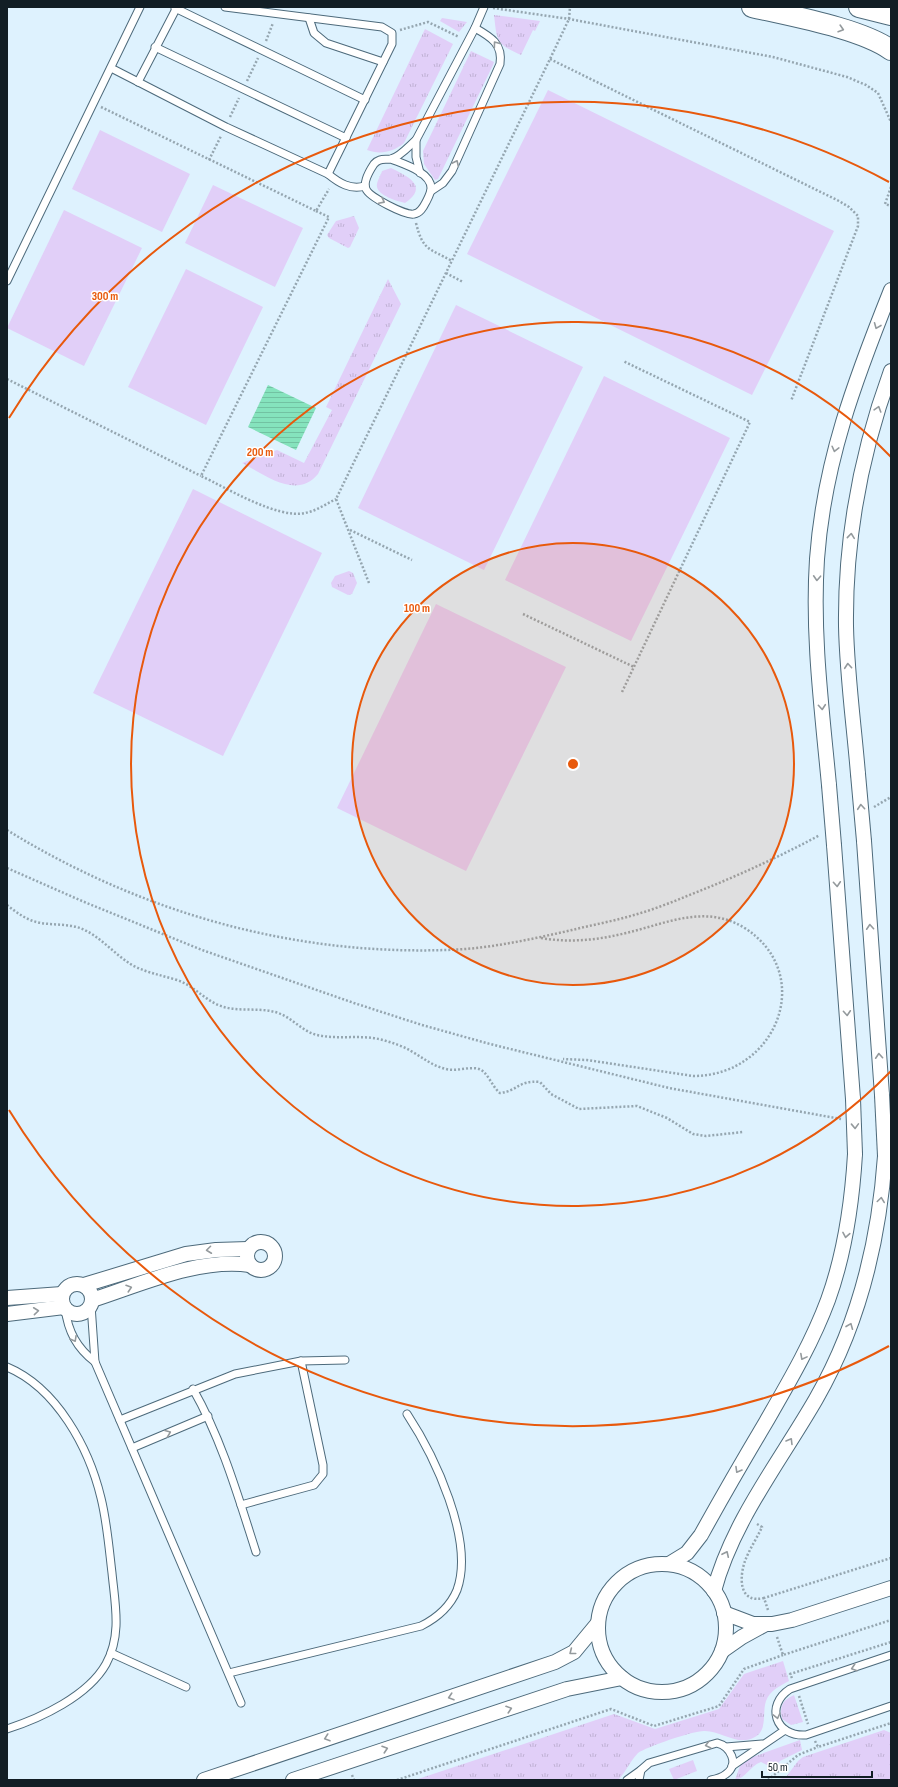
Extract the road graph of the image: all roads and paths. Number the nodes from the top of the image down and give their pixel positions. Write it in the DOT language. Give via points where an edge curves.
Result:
graph roads {
  1 [pos="140,7"];
  2 [pos="226,7"];
  3 [pos="484,7"];
  4 [pos="570,7"];
  5 [pos="752,7"];
  6 [pos="859,7"];
  7 [pos="176,8"];
  8 [pos="891,15"];
  9 [pos="309,18"];
  10 [pos="569,19"];
  11 [pos="475,28"];
  12 [pos="392,33"];
  13 [pos="468,42"];
  14 [pos="156,47"];
  15 [pos="891,50"];
  16 [pos="550,59"];
  17 [pos="383,62"];
  18 [pos="111,68"];
  19 [pos="138,82"];
  20 [pos="364,100"];
  21 [pos="94,104"];
  22 [pos="891,122"];
  23 [pos="346,138"];
  24 [pos="416,140"];
  25 [pos="391,159"];
  26 [pos="420,173"];
  27 [pos="328,174"];
  28 [pos="342,184"];
  29 [pos="365,186"];
  30 [pos="891,187"];
  31 [pos="431,191"];
  32 [pos="891,206"];
  33 [pos="316,211"];
  34 [pos="414,214"];
  35 [pos="452,260"];
  36 [pos="446,274"];
  37 [pos="7,281"];
  38 [pos="463,282"];
  39 [pos="891,290"];
  40 [pos="623,361"];
  41 [pos="891,371"];
  42 [pos="7,379"];
  43 [pos="791,401"];
  44 [pos="201,476"];
  45 [pos="336,499"];
  46 [pos="349,530"];
  47 [pos="412,560"];
  48 [pos="369,583"];
  49 [pos="523,614"];
  50 [pos="634,667"];
  51 [pos="622,692"];
  52 [pos="891,797"];
  53 [pos="870,808"];
  54 [pos="7,830"];
  55 [pos="822,834"];
  56 [pos="7,868"];
  57 [pos="7,905"];
  58 [pos="540,938"];
  59 [pos="557,1059"];
  60 [pos="845,1120"];
  61 [pos="743,1132"];
  62 [pos="248,1249"];
  63 [pos="250,1265"];
  64 [pos="84,1285"];
  65 [pos="7,1298"];
  66 [pos="92,1302"];
  67 [pos="64,1303"];
  68 [pos="7,1314"];
  69 [pos="345,1360"];
  70 [pos="301,1361"];
  71 [pos="95,1362"];
  72 [pos="7,1367"];
  73 [pos="193,1389"];
  74 [pos="407,1414"];
  75 [pos="208,1416"];
  76 [pos="120,1420"];
  77 [pos="132,1448"];
  78 [pos="241,1505"];
  79 [pos="745,1517"];
  80 [pos="256,1552"];
  81 [pos="891,1558"];
  82 [pos="669,1564"];
  83 [pos="891,1588"];
  84 [pos="714,1591"];
  85 [pos="764,1598"];
  86 [pos="724,1613"];
  87 [pos="891,1620"];
  88 [pos="598,1623"];
  89 [pos="768,1625"];
  90 [pos="891,1642"];
  91 [pos="722,1651"];
  92 [pos="112,1653"];
  93 [pos="783,1655"];
  94 [pos="891,1655"];
  95 [pos="229,1673"];
  96 [pos="622,1678"];
  97 [pos="186,1687"];
  98 [pos="796,1687"];
  99 [pos="242,1703"];
  100 [pos="891,1706"];
  101 [pos="891,1723"];
  102 [pos="7,1729"];
  103 [pos="785,1730"];
  104 [pos="811,1733"];
  105 [pos="763,1744"];
  106 [pos="726,1747"];
  107 [pos="818,1747"];
  108 [pos="732,1766"];
  109 [pos="641,1770"];
  110 [pos="204,1780"];
  111 [pos="293,1780"];
  112 [pos="397,1780"];
  113 [pos="627,1780"];
  114 [pos="639,1780"];
  115 [pos="711,1780"];
  116 [pos="768,1780"];
  1 -- 18 [label="lane"];
  2 -- 9 [label="lane"];
  3 -- 10 [label="path"];
  3 -- 11 [label="lane"];
  4 -- 10 [label="path"];
  5 -- 15 [label="main road, one-way" via="834,27 863,36"];
  6 -- 8 [label="main road"];
  7 -- 14 [label="lane"];
  7 -- 20 [label="lane"];
  9 -- 12 [label="lane" via="382,27"];
  9 -- 17 [label="lane" via="314,33 326,43"];
  10 -- 16 [label="path"];
  10 -- 22 [label="path" via="773,57 848,77 878,94"];
  11 -- 13 [label="lane"];
  31 -- 11 [label="lane, one-way" via="443,183 452,171 500,64 498,45"];
  12 -- 13 [label="path" via="428,22"];
  12 -- 17 [label="lane" via="393,41"];
  13 -- 24 [label="lane"];
  14 -- 19 [label="lane"];
  14 -- 23 [label="lane"];
  16 -- 35 [label="path"];
  16 -- 43 [label="path" via="849,207 858,216 858,226"];
  17 -- 20 [label="lane"];
  18 -- 19 [label="lane"];
  18 -- 21 [label="lane"];
  19 -- 27 [label="lane" via="226,127"];
  20 -- 23 [label="lane"];
  21 -- 33 [label="path"];
  21 -- 37 [label="lane"];
  23 -- 27 [label="lane"];
  24 -- 25 [label="lane"];
  24 -- 26 [label="lane" via="416,157"];
  25 -- 26 [label="lane"];
  25 -- 29 [label="lane" via="376,162"];
  26 -- 31 [label="lane" via="429,180"];
  27 -- 28 [label="lane"];
  28 -- 29 [label="lane" via="352,188"];
  28 -- 33 [label="path" via="337,193 328,189"];
  29 -- 34 [label="lane, one-way" via="372,196 404,213"];
  30 -- 32 [label="path" via="885,204"];
  31 -- 34 [label="lane" via="423,208"];
  33 -- 44 [label="path" via="329,218"];
  34 -- 35 [label="path" via="423,245"];
  35 -- 36 [label="path"];
  36 -- 38 [label="path"];
  36 -- 45 [label="path"];
  39 -- 82 [label="street, one-way, bridge" via="860,367 841,425 821,525 817,573 816,627 853,1099 855,1154 846,1238 818,1326 790,1380 701,1535 687,1553"];
  40 -- 50 [label="path" via="750,422"];
  79 -- 41 [label="street, one-way, bridge" via="832,1369 858,1307 875,1240 883,1186 885,1156 882,1095 846,607 848,560 863,462"];
  42 -- 44 [label="path"];
  44 -- 45 [label="path" via="275,511 290,514 304,514"];
  45 -- 46 [label="path"];
  46 -- 47 [label="path"];
  46 -- 48 [label="path"];
  49 -- 50 [label="path"];
  50 -- 51 [label="path"];
  52 -- 53 [label="path"];
  54 -- 58 [label="path" via="70,866 112,886 181,912 258,934 377,950 467,949"];
  55 -- 58 [label="path" via="742,874 636,915"];
  56 -- 59 [label="path" via="142,926 278,978 490,1044"];
  57 -- 61 [label="path" via="22,916 39,923 80,928 145,972 177,980 216,1004 230,1008 274,1011 286,1015 315,1035 333,1038 356,1036 382,1040 411,1051 443,1069 456,1072 478,1069 485,1073 500,1093 509,1092 528,1081 540,1082 551,1094 579,1109 637,1106 667,1118 693,1134 706,1136"];
  58 -- 59 [label="path" via="573,941 624,934 685,917 720,918 743,927 761,943 774,962 781,986 780,1010 767,1040 744,1063 719,1073 693,1076 587,1060"];
  59 -- 60 [label="path" via="669,1088"];
  62 -- 63 [label="street" via="246,1254"];
  62 -- 63 [label="street" via="262,1241 268,1243 275,1251 270,1267 260,1270"];
  62 -- 64 [label="street, one-way" via="186,1254"];
  66 -- 63 [label="street, one-way" via="188,1270 218,1265"];
  64 -- 66 [label="street" via="92,1294"];
  64 -- 67 [label="street" via="79,1283 69,1286"];
  65 -- 67 [label="street"];
  66 -- 67 [label="street" via="79,1314 74,1314"];
  66 -- 71 [label="lane"];
  68 -- 67 [label="street, one-way"];
  67 -- 71 [label="lane, one-way" via="66,1319 74,1339"];
  69 -- 70 [label="lane"];
  70 -- 73 [label="lane" via="235,1374"];
  70 -- 78 [label="lane" via="323,1474 314,1484"];
  71 -- 76 [label="lane"];
  72 -- 92 [label="lane" via="38,1387 62,1415 82,1446 96,1480 105,1515 117,1618"];
  73 -- 75 [label="lane"];
  73 -- 76 [label="lane"];
  74 -- 95 [label="lane" via="438,1470 453,1514 461,1571 452,1600 438,1615 421,1626"];
  77 -- 75 [label="lane, one-way"];
  75 -- 78 [label="lane"];
  76 -- 77 [label="lane"];
  77 -- 95 [label="lane"];
  78 -- 80 [label="lane"];
  84 -- 79 [label="street, one-way" via="726,1554"];
  79 -- 85 [label="path" via="762,1527 745,1560 742,1572 743,1591 752,1599"];
  81 -- 85 [label="path"];
  82 -- 84 [label="street" via="696,1574"];
  82 -- 88 [label="street" via="641,1568 618,1582 602,1604"];
  83 -- 89 [label="street" via="792,1620"];
  84 -- 86 [label="street"];
  85 -- 89 [label="path"];
  86 -- 89 [label="street" via="743,1622"];
  86 -- 91 [label="street" via="726,1632"];
  87 -- 93 [label="path"];
  88 -- 96 [label="street" via="603,1653 614,1671"];
  88 -- 110 [label="street, one-way" via="574,1652 555,1662"];
  89 -- 91 [label="street" via="742,1637"];
  89 -- 93 [label="path"];
  90 -- 98 [label="path" via="790,1674"];
  91 -- 96 [label="street" via="711,1670 703,1677 689,1686 673,1691 646,1690"];
  92 -- 97 [label="lane"];
  92 -- 102 [label="lane" via="100,1673 84,1690"];
  93 -- 112 [label="path" via="744,1669 719,1706 654,1726 611,1709"];
  94 -- 98 [label="lane, one-way"];
  95 -- 99 [label="lane"];
  111 -- 96 [label="street, one-way" via="567,1690"];
  98 -- 103 [label="lane, one-way" via="784,1693 777,1704 777,1718"];
  98 -- 104 [label="path"];
  100 -- 104 [label="lane"];
  101 -- 107 [label="path"];
  103 -- 104 [label="lane" via="798,1735"];
  103 -- 105 [label="lane"];
  104 -- 107 [label="path"];
  105 -- 106 [label="lane"];
  105 -- 108 [label="lane"];
  106 -- 108 [label="lane" via="732,1756"];
  106 -- 109 [label="lane, one-way" via="711,1743 649,1763"];
  107 -- 116 [label="path" via="798,1755"];
  108 -- 115 [label="lane" via="725,1775"];
  109 -- 113 [label="lane"];
  109 -- 114 [label="lane"];
}
